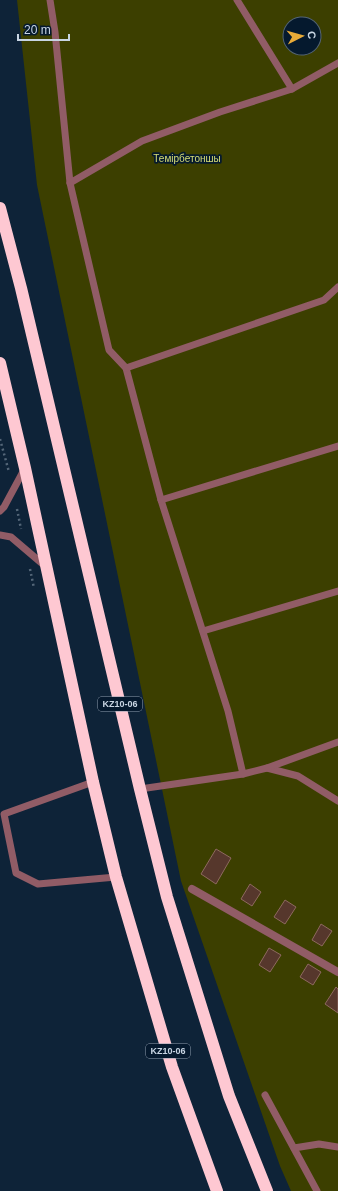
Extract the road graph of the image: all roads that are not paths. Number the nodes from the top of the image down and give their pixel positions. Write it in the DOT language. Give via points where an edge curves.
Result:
graph roads {
  1 [pos="50,0"];
  2 [pos="237,0"];
  3 [pos="338,63"];
  4 [pos="292,89"];
  5 [pos="70,183"];
  6 [pos="0,208"];
  7 [pos="338,288"];
  8 [pos="0,364"];
  9 [pos="126,368"];
  10 [pos="338,446"];
  11 [pos="25,468"];
  12 [pos="161,500"];
  13 [pos="0,511"];
  14 [pos="0,535"];
  15 [pos="47,567"];
  16 [pos="338,591"];
  17 [pos="203,631"];
  18 [pos="338,742"];
  19 [pos="267,768"];
  20 [pos="243,774"];
  21 [pos="93,782"];
  22 [pos="140,790"];
  23 [pos="338,801"];
  24 [pos="116,877"];
  25 [pos="192,889"];
  26 [pos="338,972"];
  27 [pos="265,1095"];
  28 [pos="338,1147"];
  29 [pos="294,1148"];
  30 [pos="217,1191"];
  31 [pos="267,1191"];
  32 [pos="317,1191"];
  1 -- 5 [label="lane"];
  2 -- 4 [label="lane"];
  3 -- 4 [label="lane"];
  4 -- 5 [label="lane" via="220,112 142,142"];
  5 -- 9 [label="lane" via="109,350"];
  6 -- 22 [label="highway, KZ10-06"];
  7 -- 9 [label="lane" via="324,300"];
  8 -- 11 [label="highway, KZ10-06"];
  9 -- 12 [label="lane"];
  10 -- 12 [label="lane"];
  11 -- 13 [label="lane"];
  11 -- 15 [label="highway, KZ10-06"];
  12 -- 17 [label="lane"];
  14 -- 15 [label="lane" via="12,537"];
  15 -- 21 [label="highway, KZ10-06"];
  16 -- 17 [label="lane"];
  17 -- 20 [label="lane" via="228,711"];
  18 -- 19 [label="lane"];
  19 -- 20 [label="lane"];
  19 -- 23 [label="lane" via="298,776"];
  20 -- 22 [label="lane"];
  21 -- 24 [label="highway, KZ10-06"];
  21 -- 24 [label="lane" via="4,814 16,872 38,884"];
  22 -- 31 [label="highway, KZ10-06" via="167,897 228,1096"];
  24 -- 30 [label="highway, KZ10-06" via="172,1067"];
  25 -- 26 [label="street"];
  27 -- 29 [label="lane"];
  28 -- 29 [label="lane" via="319,1144"];
  29 -- 32 [label="lane"];
}
